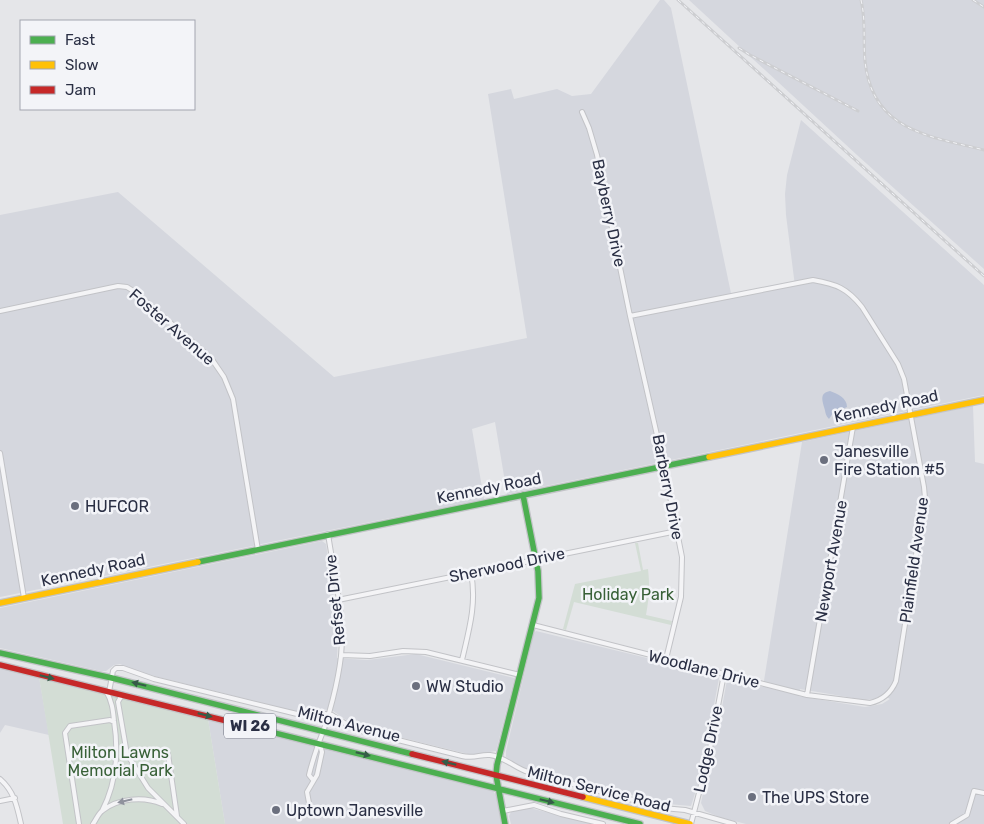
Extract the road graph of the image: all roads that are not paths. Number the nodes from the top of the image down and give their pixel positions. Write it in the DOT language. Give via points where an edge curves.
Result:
graph roads {
  1 [pos="582,112"];
  2 [pos="0,311"];
  3 [pos="630,316"];
  4 [pos="984,400"];
  5 [pos="912,414"];
  6 [pos="853,426"];
  7 [pos="0,453"];
  8 [pos="664,466"];
  9 [pos="523,495"];
  10 [pos="677,531"];
  11 [pos="328,534"];
  12 [pos="258,550"];
  13 [pos="536,559"];
  14 [pos="471,573"];
  15 [pos="24,598"];
  16 [pos="338,600"];
  17 [pos="0,603"];
  18 [pos="533,625"];
  19 [pos="0,653"];
  20 [pos="341,655"];
  21 [pos="666,659"];
  22 [pos="462,660"];
  23 [pos="0,665"];
  24 [pos="724,674"];
  25 [pos="520,675"];
  26 [pos="112,678"];
  27 [pos="108,692"];
  28 [pos="122,695"];
  29 [pos="807,695"];
  30 [pos="877,702"];
  31 [pos="328,714"];
  32 [pos="112,721"];
  33 [pos="323,731"];
  34 [pos="319,743"];
  35 [pos="117,754"];
  36 [pos="127,754"];
  37 [pos="168,754"];
  38 [pos="500,758"];
  39 [pos="496,775"];
  40 [pos="0,779"];
  41 [pos="313,780"];
  42 [pos="148,788"];
  43 [pos="499,789"];
  44 [pos="984,793"];
  45 [pos="15,798"];
  46 [pos="144,799"];
  47 [pos="0,801"];
  48 [pos="164,805"];
  49 [pos="102,811"];
  50 [pos="503,811"];
  51 [pos="694,812"];
  52 [pos="311,814"];
  53 [pos="177,816"];
  54 [pos="21,824"];
  55 [pos="79,824"];
  56 [pos="93,824"];
  57 [pos="184,824"];
  58 [pos="505,824"];
  59 [pos="603,824"];
  60 [pos="640,824"];
  61 [pos="690,824"];
  62 [pos="734,824"];
  63 [pos="952,824"];
  1 -- 3 [label="street, Bayberry Drive" via="596,148"];
  2 -- 12 [label="street, Foster Avenue" via="118,286 127,287 211,358 224,377 233,400"];
  3 -- 5 [label="street, Plainfield Avenue" via="812,280 832,284 855,299 898,364"];
  3 -- 8 [label="street, Barberry Drive"];
  4 -- 5 [label="main road, Kennedy Road"];
  5 -- 6 [label="main road, Kennedy Road"];
  5 -- 30 [label="street, Plainfield Avenue" via="925,498 896,681 890,693"];
  6 -- 8 [label="main road, Kennedy Road"];
  6 -- 29 [label="street, Newport Avenue"];
  7 -- 15 [label="street"];
  8 -- 9 [label="main road, Kennedy Road"];
  8 -- 10 [label="street, Barberry Drive"];
  9 -- 11 [label="main road, Kennedy Road"];
  9 -- 13 [label="main road"];
  10 -- 13 [label="street, Sherwood Drive"];
  10 -- 21 [label="street, Barberry Drive" via="682,584"];
  11 -- 12 [label="main road, Kennedy Road"];
  11 -- 16 [label="street, Refset Drive"];
  12 -- 15 [label="main road, Kennedy Road"];
  13 -- 14 [label="street, Sherwood Drive"];
  13 -- 18 [label="main road" via="540,580"];
  14 -- 16 [label="street, Sherwood Drive"];
  14 -- 22 [label="street" via="474,606"];
  15 -- 17 [label="main road, Kennedy Road"];
  16 -- 20 [label="street, Refset Drive"];
  18 -- 21 [label="street, Woodlane Drive"];
  18 -- 25 [label="main road"];
  19 -- 26 [label="main road, Milton Avenue / WI 26"];
  20 -- 22 [label="street" via="370,656 413,650"];
  20 -- 31 [label="street, Refset Drive"];
  21 -- 24 [label="street, Woodlane Drive"];
  22 -- 25 [label="street"];
  23 -- 27 [label="main road, Milton Avenue / WI 26, one-way"];
  24 -- 29 [label="street, Woodlane Drive"];
  24 -- 51 [label="street, Lodge Drive"];
  25 -- 38 [label="main road"];
  26 -- 27 [label="street"];
  26 -- 31 [label="street, Milton Service Road" via="115,669 123,668 154,679 297,714"];
  33 -- 26 [label="main road, Milton Avenue / WI 26, one-way"];
  27 -- 28 [label="main road, Milton Avenue / WI 26"];
  27 -- 32 [label="street"];
  28 -- 34 [label="main road, Milton Avenue / WI 26, one-way"];
  28 -- 36 [label="street" via="118,702"];
  29 -- 30 [label="street, Woodlane Drive"];
  31 -- 33 [label="street, Refset Drive"];
  31 -- 38 [label="street, Milton Service Road" via="354,729 462,756"];
  32 -- 35 [label="street"];
  32 -- 55 [label="street" via="70,726 64,733"];
  33 -- 34 [label="street, Refset Drive"];
  39 -- 33 [label="main road, Milton Avenue / WI 26, one-way"];
  34 -- 41 [label="street" via="322,752"];
  34 -- 41 [label="street, Refset Drive" via="309,775"];
  34 -- 43 [label="main road, Milton Avenue / WI 26, one-way"];
  35 -- 36 [label="street" via="122,757"];
  35 -- 49 [label="street" via="109,798"];
  36 -- 42 [label="street"];
  37 -- 53 [label="street"];
  38 -- 39 [label="main road"];
  38 -- 51 [label="street, Milton Service Road" via="528,772 663,808"];
  39 -- 43 [label="main road"];
  39 -- 61 [label="main road, Milton Avenue / WI 26"];
  40 -- 45 [label="street"];
  41 -- 52 [label="street" via="307,792"];
  42 -- 46 [label="street"];
  42 -- 48 [label="street"];
  43 -- 50 [label="main road"];
  43 -- 60 [label="main road, Milton Avenue / WI 26, one-way"];
  44 -- 63 [label="street" via="974,791 967,816"];
  45 -- 47 [label="street"];
  45 -- 54 [label="street"];
  46 -- 48 [label="street"];
  46 -- 49 [label="street, one-way" via="132,799"];
  48 -- 53 [label="street"];
  49 -- 56 [label="street"];
  50 -- 58 [label="main road"];
  50 -- 59 [label="street" via="534,805"];
  51 -- 61 [label="street, Lodge Drive"];
  51 -- 62 [label="street, Milton Service Road"];
  53 -- 57 [label="street"];
}
